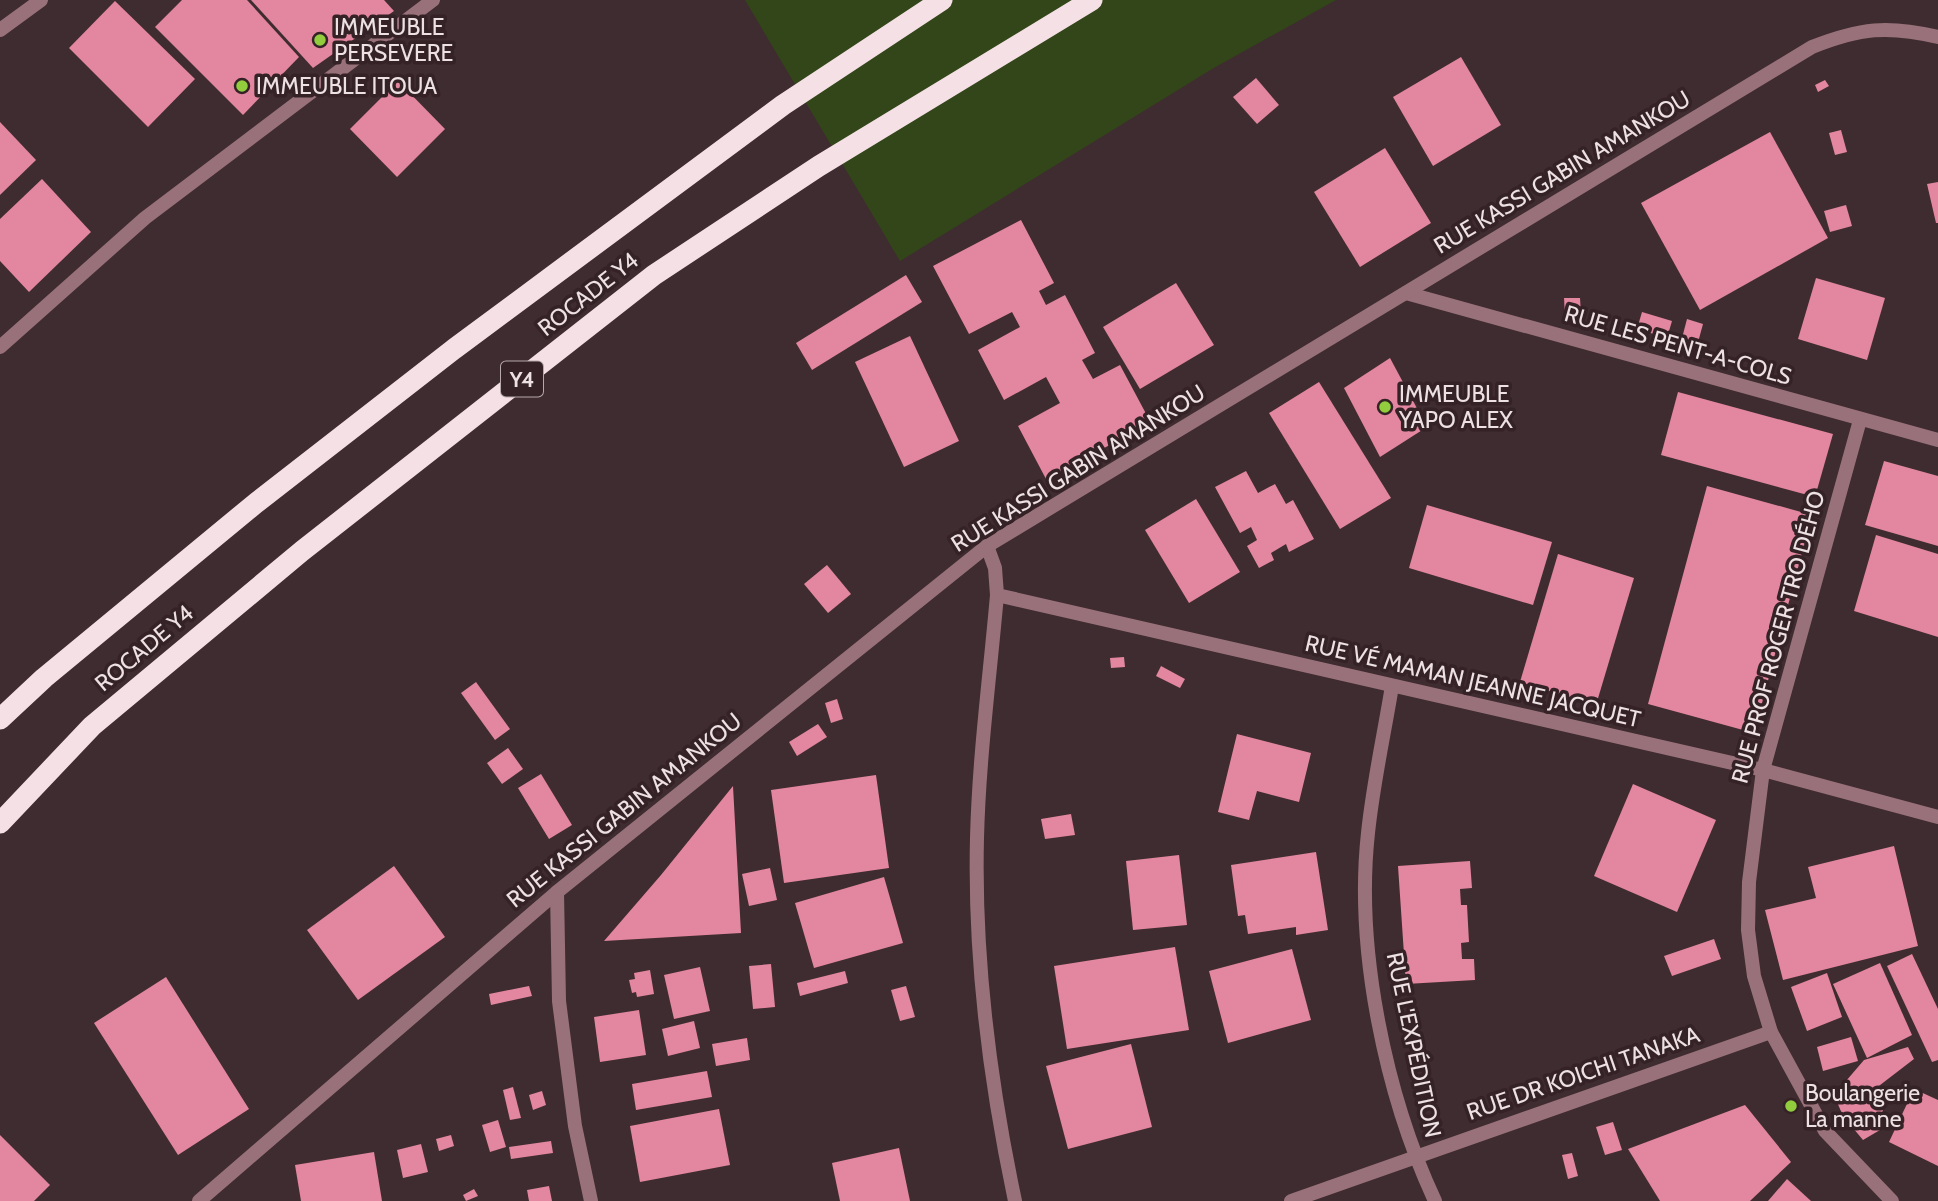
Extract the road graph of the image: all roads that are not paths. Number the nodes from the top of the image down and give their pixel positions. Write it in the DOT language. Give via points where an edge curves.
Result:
graph roads {
  1 [pos="41,0"];
  2 [pos="433,0"];
  3 [pos="942,0"];
  4 [pos="1092,0"];
  5 [pos="0,30"];
  6 [pos="1938,37"];
  7 [pos="1406,293"];
  8 [pos="0,347"];
  9 [pos="1860,420"];
  10 [pos="1938,440"];
  11 [pos="988,546"];
  12 [pos="997,595"];
  13 [pos="1392,686"];
  14 [pos="0,719"];
  15 [pos="1763,770"];
  16 [pos="1938,817"];
  17 [pos="0,823"];
  18 [pos="557,892"];
  19 [pos="1771,1032"];
  20 [pos="1415,1156"];
  21 [pos="203,1200"];
  22 [pos="591,1201"];
  23 [pos="1015,1201"];
  24 [pos="1291,1201"];
  25 [pos="1436,1201"];
  26 [pos="1892,1201"];
  1 -- 5 [label="street"];
  2 -- 8 [label="street" via="145,218"];
  3 -- 14 [label="highway, ROCADE Y4" via="783,105 454,349 256,503"];
  4 -- 17 [label="highway, ROCADE Y4 / Y4" via="819,166 654,275 302,551 92,726"];
  6 -- 7 [label="street, RUE KASSI GABIN AMANKOU" via="1879,27 1846,33 1812,47"];
  7 -- 9 [label="street, RUE LES PENT-A-COLS"];
  7 -- 11 [label="street, RUE KASSI GABIN AMANKOU"];
  9 -- 10 [label="street, RUE LES PENT-A-COLS"];
  9 -- 15 [label="street, RUE PROF ROGER TRO DÉHO"];
  11 -- 12 [label="street"];
  11 -- 18 [label="street, RUE KASSI GABIN AMANKOU"];
  12 -- 13 [label="street, RUE VÉ MAMAN JEANNE JACQUET"];
  12 -- 23 [label="street" via="977,837 979,943 990,1050"];
  13 -- 15 [label="street, RUE VÉ MAMAN JEANNE JACQUET"];
  13 -- 20 [label="street, RUE L'EXPÉDITION" via="1368,835 1365,914 1375,997"];
  15 -- 16 [label="street, RUE VÉ MAMAN JEANNE JACQUET"];
  15 -- 19 [label="street, RUE PROF ROGER TRO DÉHO" via="1748,930 1754,976"];
  18 -- 21 [label="street, RUE KASSI GABIN AMANKOU"];
  18 -- 22 [label="street" via="559,1001 575,1126"];
  19 -- 20 [label="street, RUE DR KOICHI TANAKA"];
  19 -- 26 [label="street, RUE PROF ROGER TRO DÉHO" via="1825,1131"];
  20 -- 24 [label="street, RUE DR KOICHI TANAKA"];
  20 -- 25 [label="street, RUE L'EXPÉDITION"];
}
